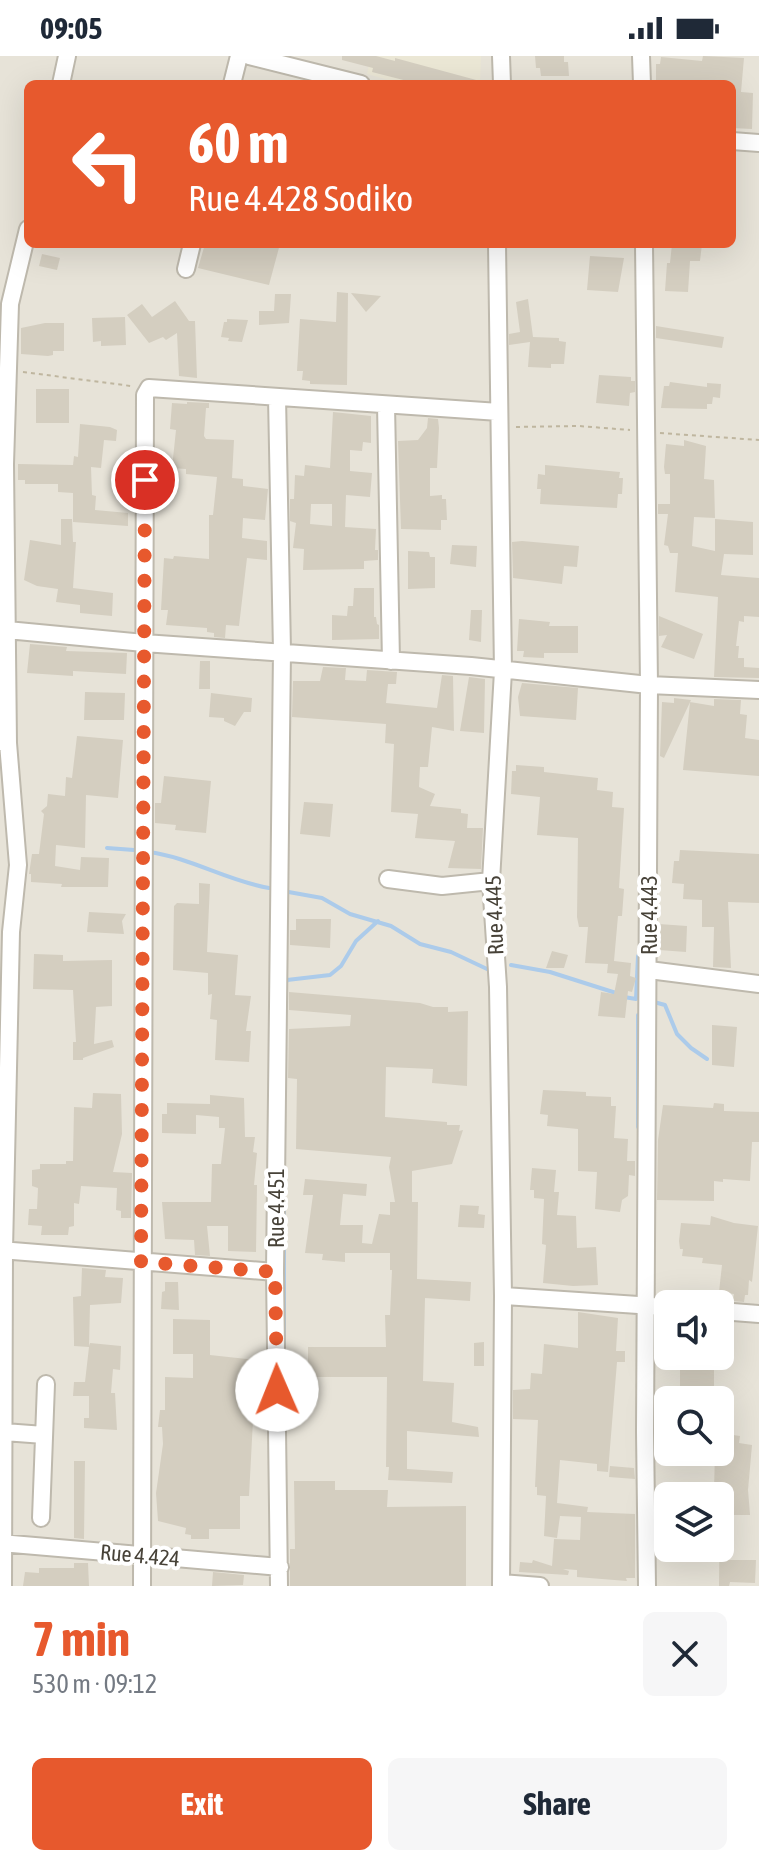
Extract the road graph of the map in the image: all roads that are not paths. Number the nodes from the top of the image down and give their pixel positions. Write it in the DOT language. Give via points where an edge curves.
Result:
graph roads {
  1 [pos="67,56"];
  2 [pos="239,56"];
  3 [pos="249,56"];
  4 [pos="501,56"];
  5 [pos="641,56"];
  6 [pos="62,80"];
  7 [pos="233,80"];
  8 [pos="345,80"];
  9 [pos="502,80"];
  10 [pos="642,80"];
  11 [pos="736,141"];
  12 [pos="759,143"];
  13 [pos="24,244"];
  14 [pos="191,248"];
  15 [pos="497,248"];
  16 [pos="644,248"];
  17 [pos="186,269"];
  18 [pos="277,397"];
  19 [pos="386,405"];
  20 [pos="499,420"];
  21 [pos="3,464"];
  22 [pos="3,571"];
  23 [pos="7,630"];
  24 [pos="144,643"];
  25 [pos="282,651"];
  26 [pos="391,661"];
  27 [pos="503,671"];
  28 [pos="649,685"];
  29 [pos="759,690"];
  30 [pos="4,742"];
  31 [pos="388,879"];
  32 [pos="491,881"];
  33 [pos="649,970"];
  34 [pos="759,984"];
  35 [pos="2,1250"];
  36 [pos="141,1262"];
  37 [pos="275,1272"];
  38 [pos="503,1296"];
  39 [pos="648,1306"];
  40 [pos="654,1306"];
  41 [pos="734,1312"];
  42 [pos="759,1314"];
  43 [pos="46,1384"];
  44 [pos="4,1432"];
  45 [pos="44,1435"];
  46 [pos="41,1518"];
  47 [pos="2,1544"];
  48 [pos="142,1555"];
  49 [pos="280,1567"];
  50 [pos="501,1584"];
  51 [pos="3,1586"];
  52 [pos="142,1586"];
  53 [pos="279,1586"];
  54 [pos="540,1586"];
  55 [pos="647,1586"];
  1 -- 6 [label="street"];
  2 -- 7 [label="street"];
  3 -- 8 [label="street"];
  4 -- 9 [label="street"];
  5 -- 10 [label="street"];
  11 -- 12 [label="street"];
  13 -- 21 [label="street" via="11,294"];
  14 -- 17 [label="street"];
  15 -- 20 [label="street, Rue 4.445"];
  16 -- 28 [label="street, Rue 4.443"];
  18 -- 19 [label="street"];
  18 -- 24 [label="street" via="149,388 145,395"];
  18 -- 25 [label="street, Rue 4.451"];
  19 -- 20 [label="street"];
  19 -- 26 [label="street"];
  20 -- 27 [label="street, Rue 4.445"];
  21 -- 22 [label="street"];
  22 -- 23 [label="street"];
  23 -- 24 [label="street"];
  23 -- 30 [label="street"];
  24 -- 25 [label="street"];
  24 -- 36 [label="street"];
  25 -- 26 [label="street"];
  25 -- 37 [label="street, Rue 4.451"];
  26 -- 27 [label="street"];
  27 -- 28 [label="street"];
  27 -- 32 [label="street, Rue 4.445"];
  28 -- 29 [label="street"];
  28 -- 33 [label="street, Rue 4.443"];
  30 -- 35 [label="street" via="18,865 11,932"];
  31 -- 32 [label="street" via="442,886"];
  32 -- 38 [label="street, Rue 4.445"];
  33 -- 34 [label="street"];
  33 -- 39 [label="street, Rue 4.443"];
  35 -- 36 [label="street"];
  35 -- 44 [label="street"];
  36 -- 37 [label="street"];
  36 -- 48 [label="street"];
  37 -- 49 [label="street, Rue 4.451"];
  38 -- 39 [label="street"];
  38 -- 50 [label="street, Rue 4.445"];
  39 -- 40 [label="street"];
  39 -- 55 [label="street, Rue 4.443"];
  41 -- 42 [label="street"];
  43 -- 45 [label="street"];
  44 -- 45 [label="street"];
  44 -- 47 [label="street"];
  45 -- 46 [label="street"];
  47 -- 48 [label="street, Rue 4.424"];
  47 -- 51 [label="street"];
  48 -- 49 [label="street, Rue 4.424"];
  48 -- 52 [label="street"];
  49 -- 53 [label="street, Rue 4.451"];
  50 -- 54 [label="street"];
}
